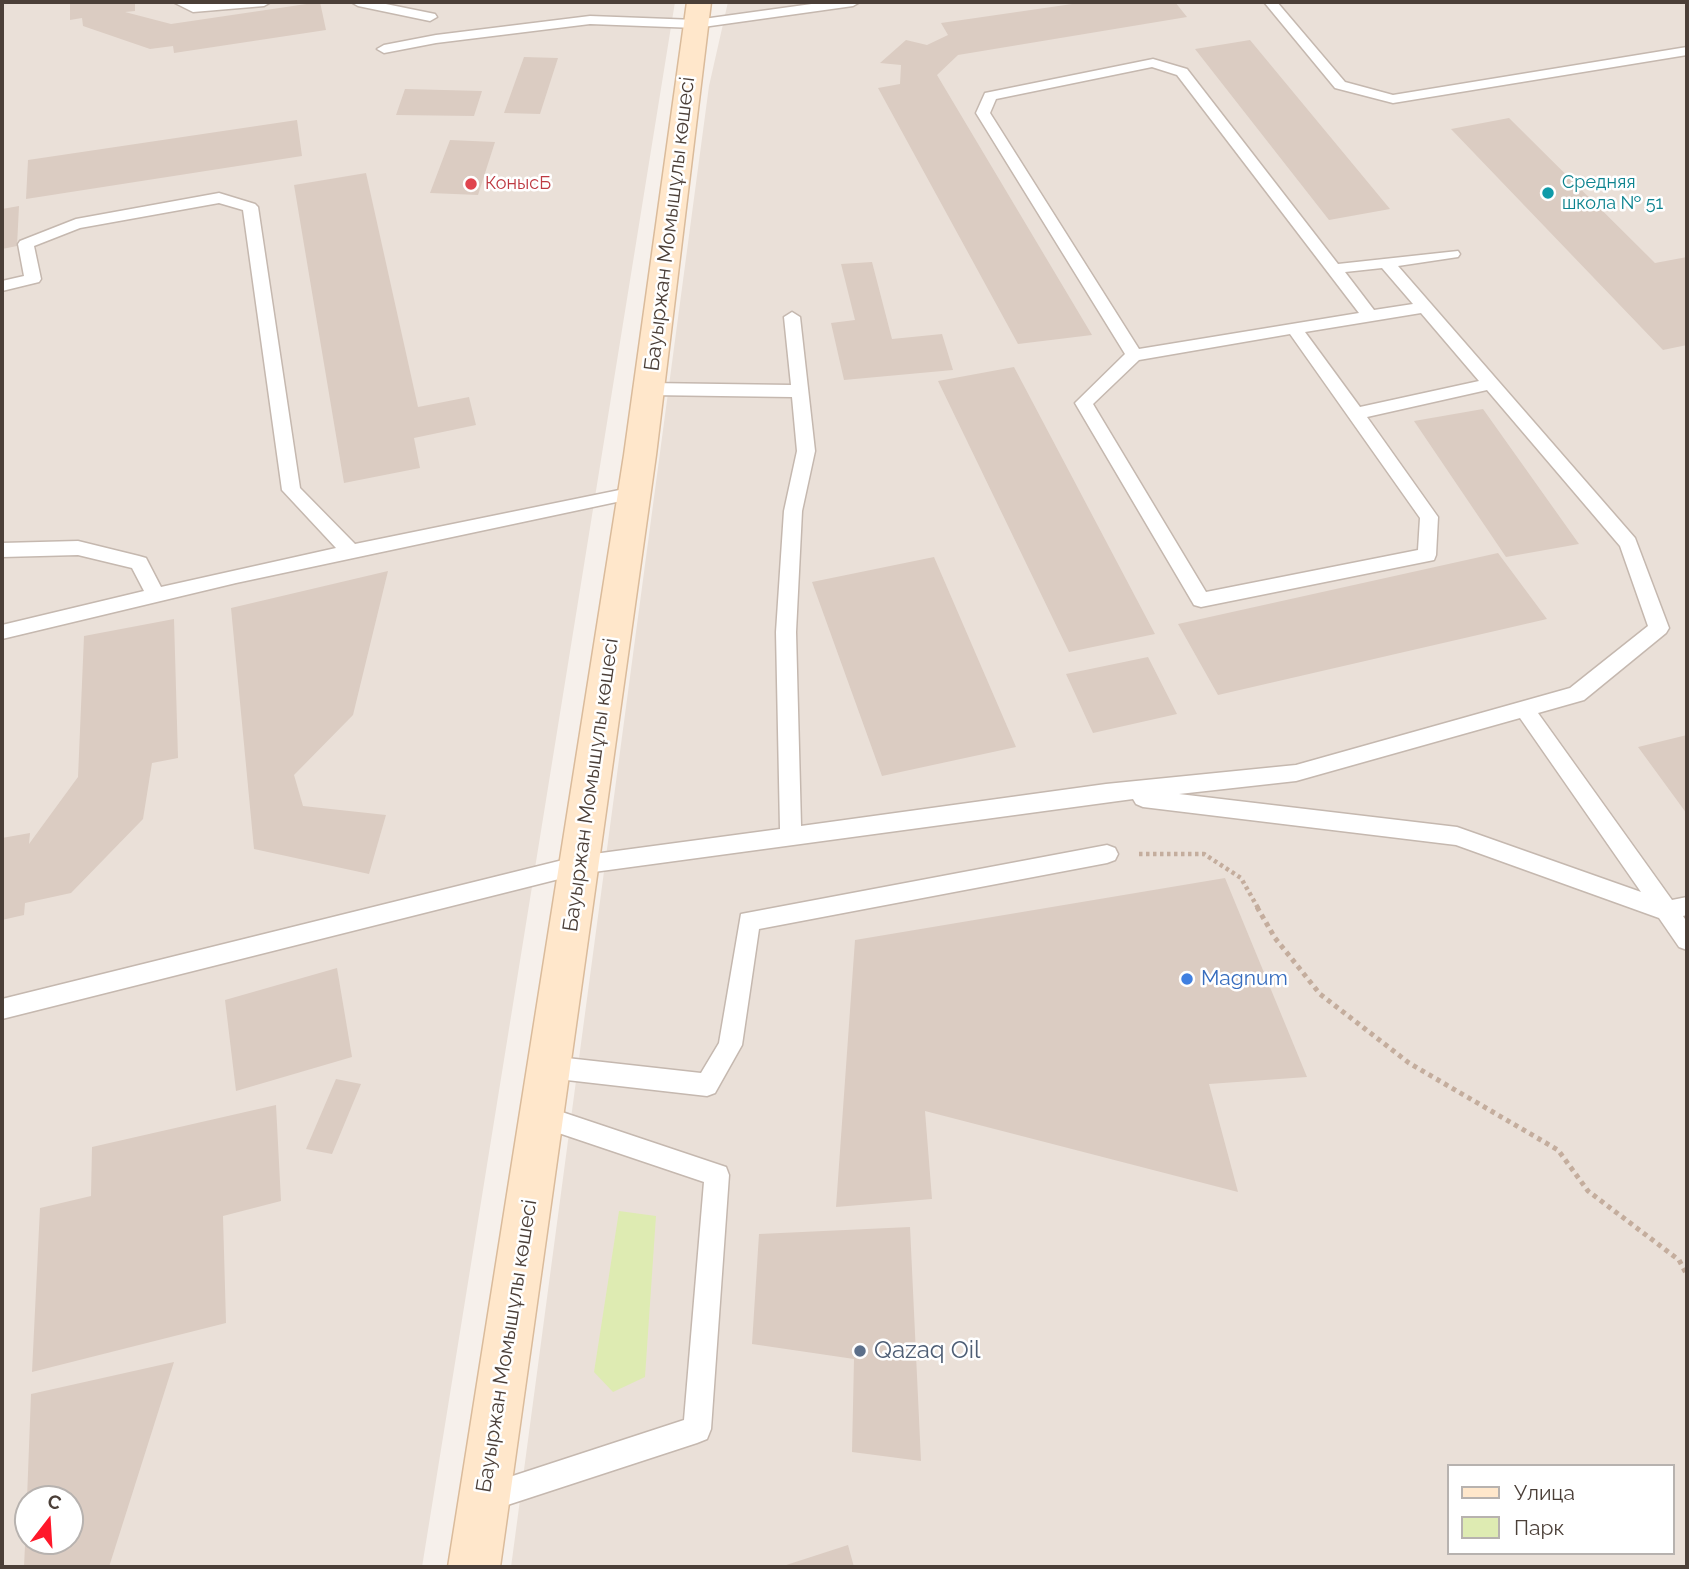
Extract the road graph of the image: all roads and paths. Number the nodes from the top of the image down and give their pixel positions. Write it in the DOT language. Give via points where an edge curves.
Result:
graph roads {
  1 [pos="180,2"];
  2 [pos="264,2"];
  3 [pos="358,2"];
  4 [pos="426,2"];
  5 [pos="853,2"];
  6 [pos="1270,2"];
  7 [pos="697,13"];
  8 [pos="430,17"];
  9 [pos="436,39"];
  10 [pos="384,49"];
  11 [pos="1687,51"];
  12 [pos="1452,254"];
  13 [pos="1387,263"];
  14 [pos="1334,270"];
  15 [pos="2,286"];
  16 [pos="1424,307"];
  17 [pos="1370,316"];
  18 [pos="792,317"];
  19 [pos="1294,328"];
  20 [pos="1135,355"];
  21 [pos="1491,384"];
  22 [pos="649,388"];
  23 [pos="801,391"];
  24 [pos="1355,414"];
  25 [pos="634,493"];
  26 [pos="2,550"];
  27 [pos="352,554"];
  28 [pos="156,595"];
  29 [pos="2,632"];
  30 [pos="1524,708"];
  31 [pos="1106,793"];
  32 [pos="791,836"];
  33 [pos="1107,854"];
  34 [pos="579,865"];
  35 [pos="1677,908"];
  36 [pos="1687,940"];
  37 [pos="2,1009"];
  38 [pos="549,1067"];
  39 [pos="541,1116"];
  40 [pos="1687,1275"];
  41 [pos="484,1499"];
  42 [pos="474,1567"];
  1 -- 2 [label="lane" via="193,8"];
  3 -- 8 [label="lane"];
  4 -- 8 [label="lane"];
  5 -- 7 [label="lane"];
  6 -- 11 [label="lane" via="1340,85 1393,99"];
  7 -- 9 [label="lane" via="590,20"];
  7 -- 22 [label="street, Бауыржан Момышұлы көшесі"];
  8 -- 9 [label="lane"];
  9 -- 10 [label="lane"];
  12 -- 13 [label="lane"];
  13 -- 14 [label="lane"];
  13 -- 16 [label="lane"];
  14 -- 17 [label="lane"];
  14 -- 20 [label="lane" via="1182,72 1153,63 990,96 983,113"];
  15 -- 27 [label="lane" via="33,279 26,244 76,225 219,198 250,207 291,490"];
  16 -- 17 [label="lane"];
  16 -- 21 [label="lane"];
  17 -- 19 [label="lane"];
  18 -- 23 [label="lane"];
  19 -- 20 [label="lane"];
  19 -- 24 [label="lane"];
  20 -- 24 [label="lane" via="1084,402 1201,600 1427,555 1429,517"];
  21 -- 24 [label="lane"];
  21 -- 30 [label="lane" via="1628,543 1659,628 1577,694"];
  22 -- 23 [label="lane"];
  22 -- 25 [label="street, Бауыржан Момышұлы көшесі"];
  23 -- 32 [label="lane" via="806,451 793,511 786,632"];
  25 -- 27 [label="lane"];
  25 -- 34 [label="street, Бауыржан Момышұлы көшесі"];
  26 -- 28 [label="lane" via="78,548 139,562"];
  27 -- 28 [label="lane"];
  28 -- 29 [label="lane"];
  30 -- 31 [label="lane" via="1296,772"];
  30 -- 35 [label="lane"];
  31 -- 32 [label="lane"];
  31 -- 35 [label="lane" via="1457,836"];
  32 -- 34 [label="lane"];
  33 -- 38 [label="lane" via="749,921 730,1045 707,1085"];
  33 -- 40 [label="path" via="1204,854 1241,878 1275,938 1320,995 1409,1063 1558,1150 1588,1191 1679,1260"];
  34 -- 37 [label="lane"];
  34 -- 38 [label="street, Бауыржан Момышұлы көшесі"];
  35 -- 36 [label="lane"];
  38 -- 39 [label="street, Бауыржан Момышұлы көшесі"];
  39 -- 41 [label="street, Бауыржан Момышұлы көшесі"];
  39 -- 41 [label="lane" via="717,1175 697,1429"];
  41 -- 42 [label="street, Бауыржан Момышұлы көшесі"];
}
